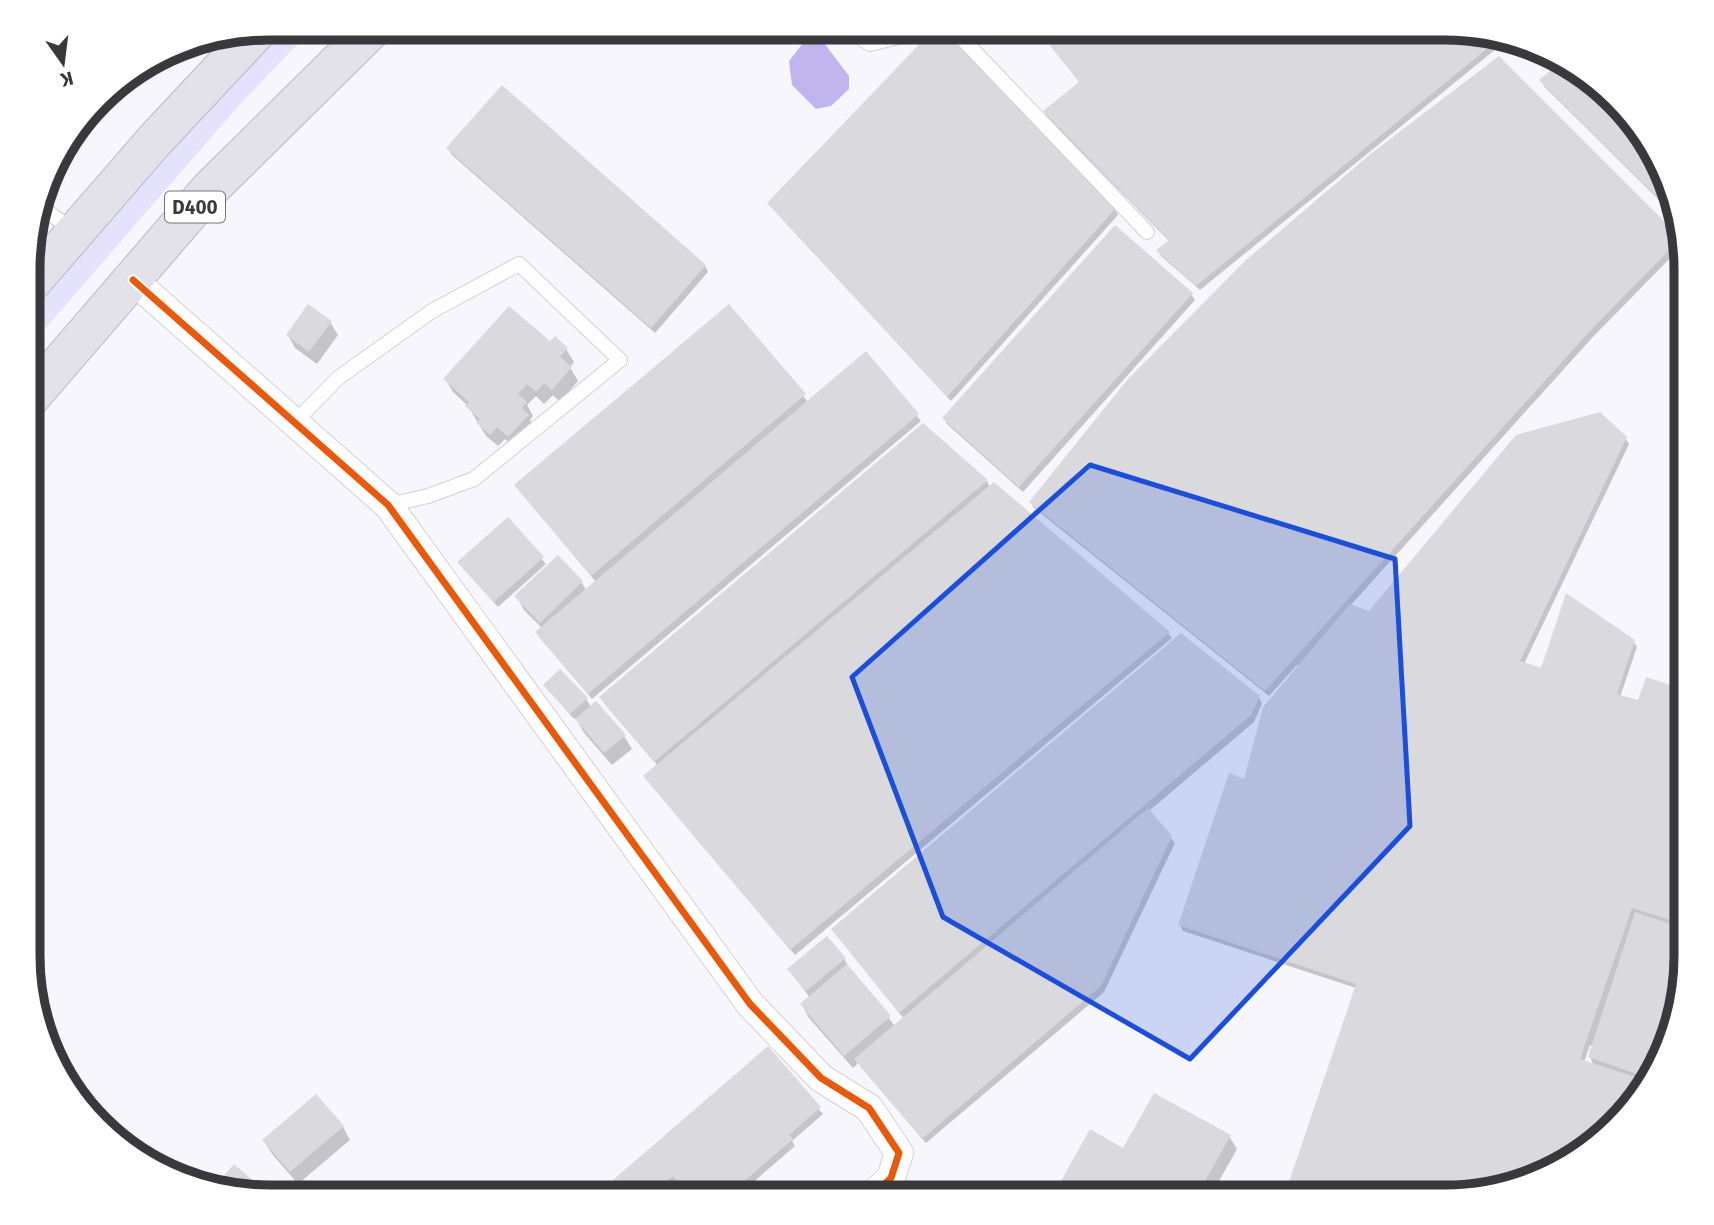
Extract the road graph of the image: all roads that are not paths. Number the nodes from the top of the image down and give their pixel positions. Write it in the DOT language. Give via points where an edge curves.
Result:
graph roads {
  1 [pos="360,41"];
  2 [pos="865,41"];
  3 [pos="882,41"];
  4 [pos="964,41"];
  5 [pos="247,42"];
  6 [pos="48,212"];
  7 [pos="75,232"];
  8 [pos="1147,232"];
  9 [pos="40,272"];
  10 [pos="133,280"];
  11 [pos="40,386"];
  12 [pos="295,422"];
  13 [pos="388,505"];
  14 [pos="884,1185"];
  1 -- 10 [label="highway, D400" via="210,189"];
  2 -- 3 [label="lane"];
  4 -- 8 [label="lane"];
  5 -- 7 [label="highway"];
  6 -- 7 [label="lane"];
  7 -- 9 [label="highway"];
  10 -- 11 [label="highway, D400"];
  10 -- 12 [label="street"];
  12 -- 13 [label="street"];
  12 -- 13 [label="lane" via="338,378 432,311 519,264 620,360 474,479"];
  13 -- 14 [label="street" via="750,1004 821,1078 869,1108 898,1153 891,1178"];
}
